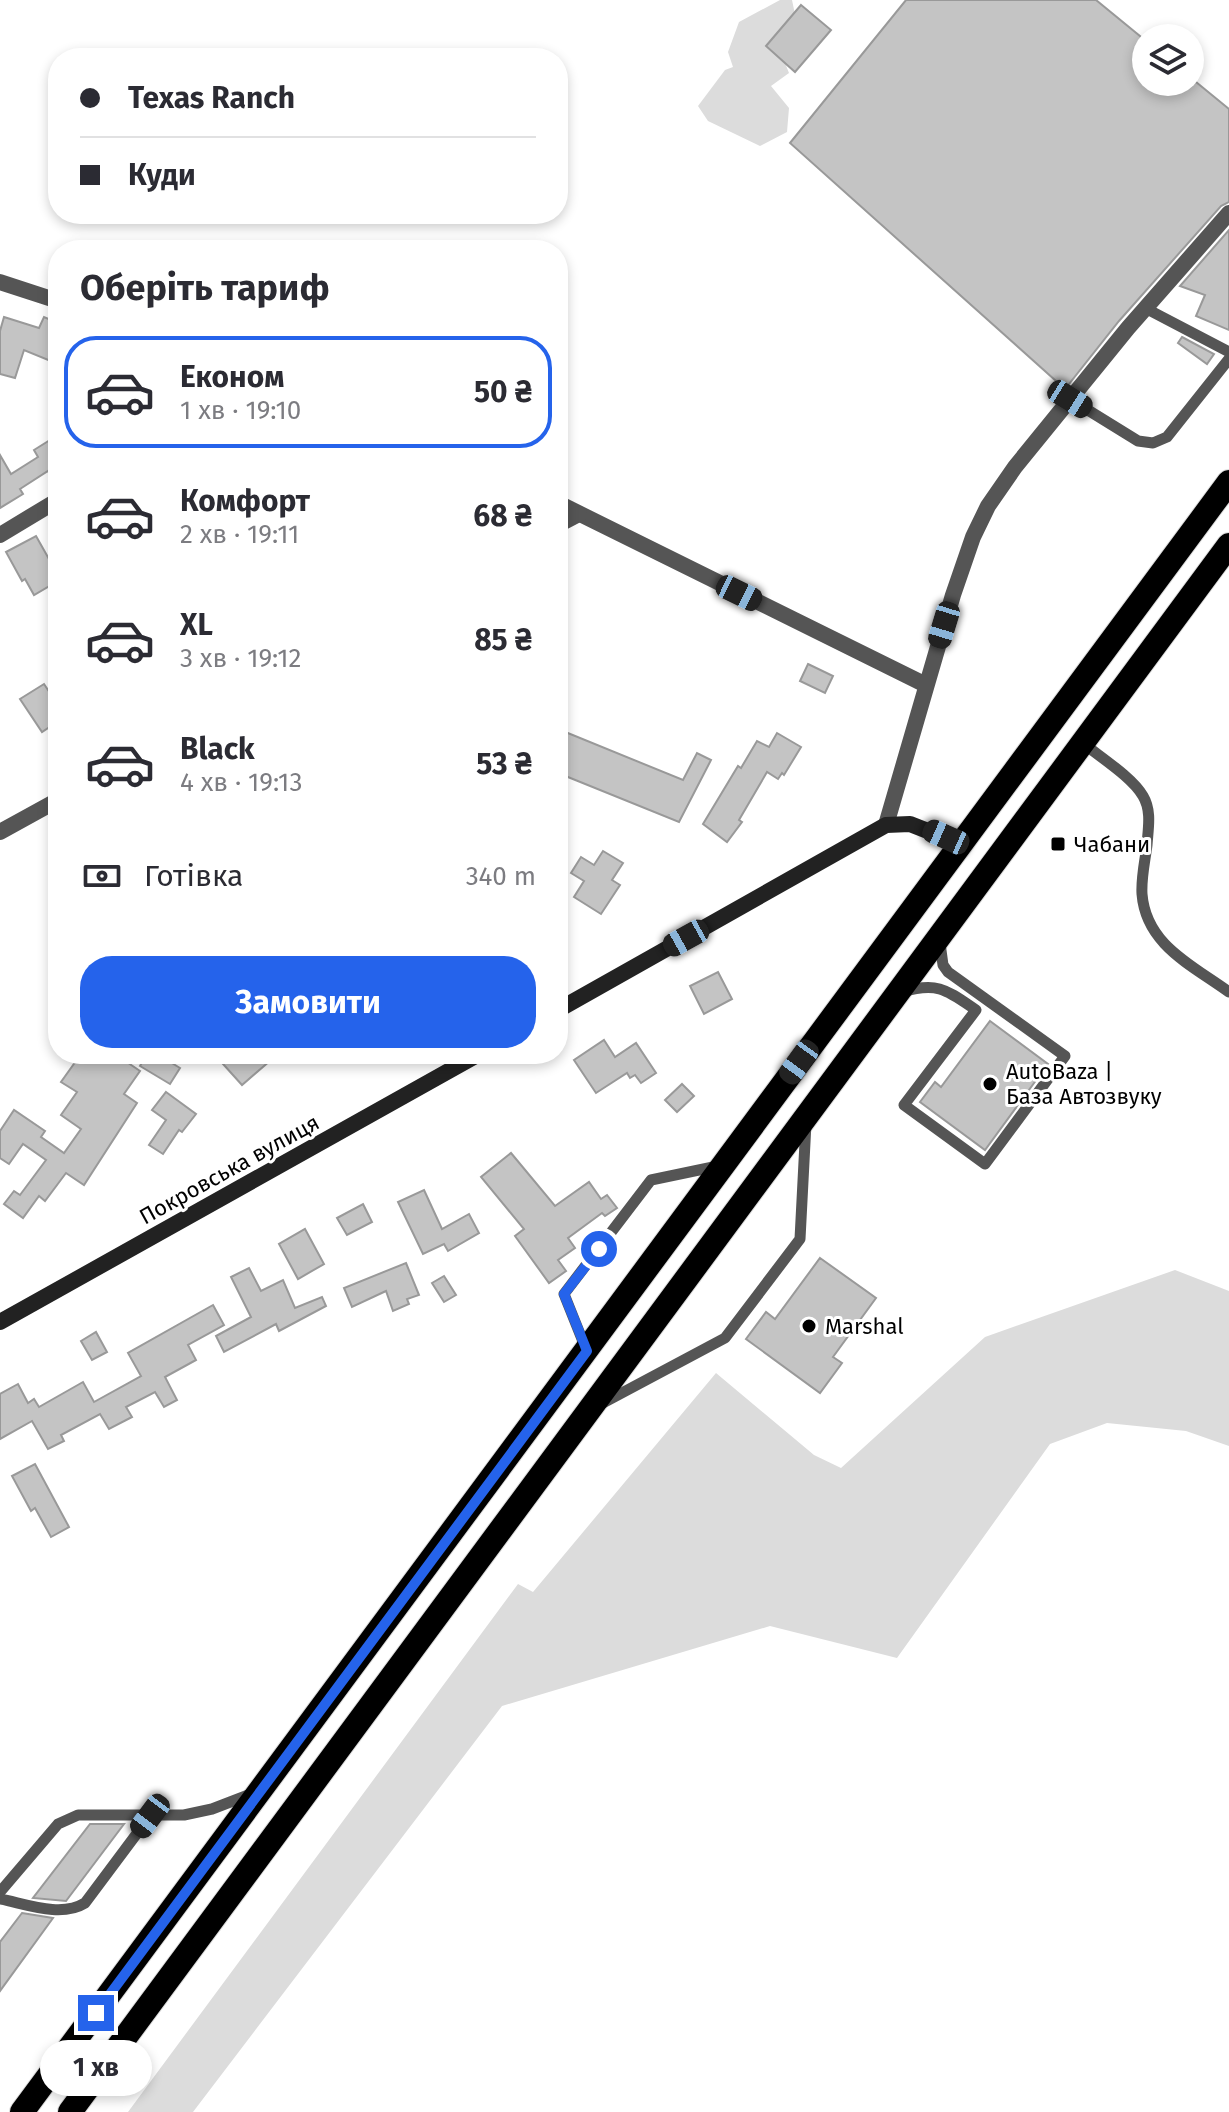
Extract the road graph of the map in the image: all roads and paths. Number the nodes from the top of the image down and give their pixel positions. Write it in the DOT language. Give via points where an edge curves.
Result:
graph roads {
  1 [pos="1229,213"];
  2 [pos="0,282"];
  3 [pos="48,298"];
  4 [pos="1145,308"];
  5 [pos="1229,352"];
  6 [pos="1229,359"];
  7 [pos="1070,399"];
  8 [pos="1229,482"];
  9 [pos="48,506"];
  10 [pos="568,508"];
  11 [pos="579,514"];
  12 [pos="568,520"];
  13 [pos="0,535"];
  14 [pos="1229,545"];
  15 [pos="926,685"];
  16 [pos="1083,743"];
  17 [pos="48,806"];
  18 [pos="886,825"];
  19 [pos="0,832"];
  20 [pos="961,844"];
  21 [pos="940,936"];
  22 [pos="1229,992"];
  23 [pos="899,994"];
  24 [pos="568,1004"];
  25 [pos="461,1064"];
  26 [pos="807,1117"];
  27 [pos="723,1165"];
  28 [pos="0,1322"];
  29 [pos="587,1351"];
  30 [pos="585,1412"];
  31 [pos="263,1789"];
  32 [pos="150,1816"];
  33 [pos="0,1892"];
  34 [pos="0,1899"];
  35 [pos="22,2112"];
  36 [pos="70,2112"];
  1 -- 4 [label="street"];
  2 -- 3 [label="street"];
  4 -- 5 [label="lane"];
  4 -- 7 [label="street"];
  6 -- 7 [label="lane" via="1167,437 1153,443 1138,441"];
  7 -- 15 [label="street" via="988,506 973,537"];
  8 -- 20 [label="highway"];
  9 -- 13 [label="street"];
  10 -- 11 [label="street"];
  11 -- 12 [label="street"];
  11 -- 15 [label="street"];
  14 -- 16 [label="highway"];
  15 -- 18 [label="street"];
  16 -- 21 [label="highway"];
  16 -- 22 [label="lane" via="1143,795 1149,823 1144,911 1160,942"];
  17 -- 19 [label="street"];
  18 -- 20 [label="street" via="910,824"];
  18 -- 24 [label="street"];
  20 -- 27 [label="highway"];
  21 -- 23 [label="highway"];
  21 -- 23 [label="lane" via="948,972 1065,1056 985,1164 904,1105 976,1010 942,988"];
  23 -- 26 [label="highway"];
  25 -- 28 [label="street, Покровська вулиця"];
  26 -- 30 [label="highway"];
  26 -- 30 [label="lane" via="800,1239 725,1338"];
  27 -- 29 [label="highway"];
  27 -- 29 [label="lane" via="651,1180 564,1294"];
  29 -- 31 [label="highway"];
  30 -- 36 [label="highway"];
  31 -- 32 [label="lane" via="212,1809"];
  31 -- 35 [label="highway"];
  32 -- 33 [label="lane" via="78,1815 58,1824"];
  32 -- 34 [label="lane" via="76,1909"];
}
